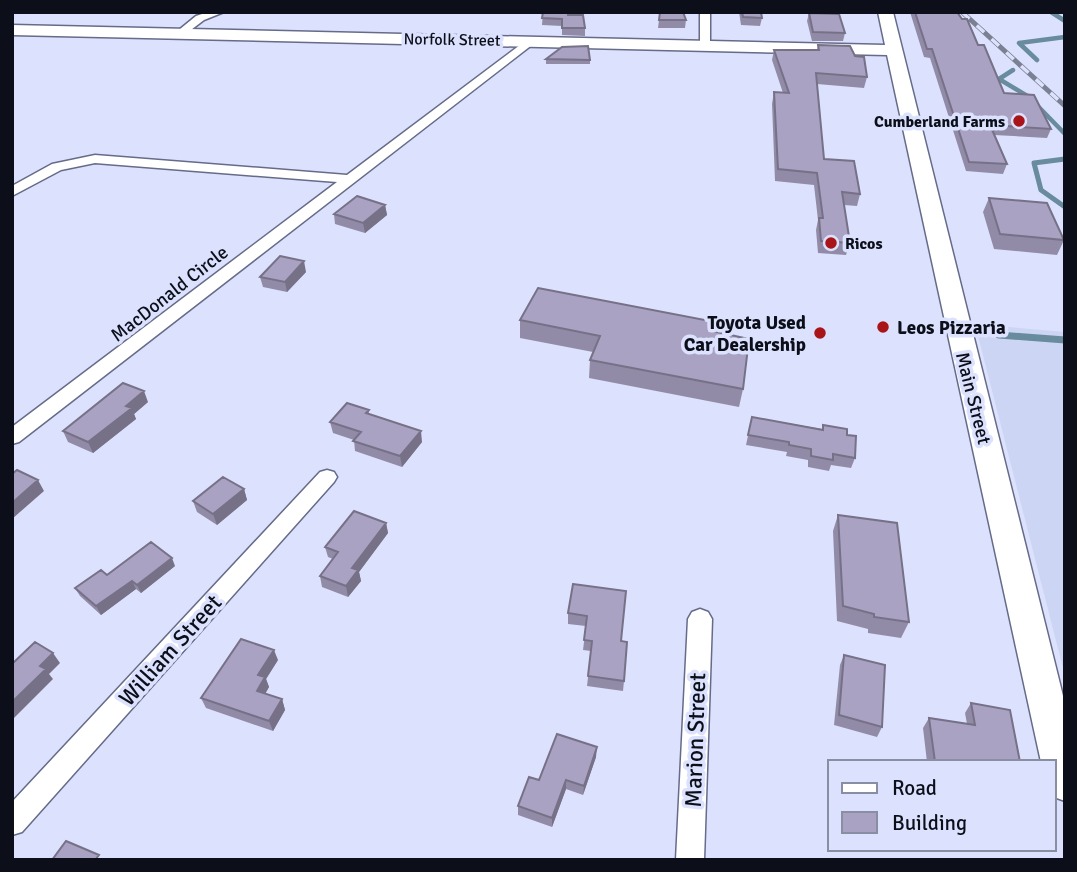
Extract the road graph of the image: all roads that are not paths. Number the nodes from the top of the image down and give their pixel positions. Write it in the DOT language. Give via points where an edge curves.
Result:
graph roads {
  1 [pos="219,12"];
  2 [pos="705,12"];
  3 [pos="885,12"];
  4 [pos="12,30"];
  5 [pos="179,34"];
  6 [pos="533,41"];
  7 [pos="705,44"];
  8 [pos="892,50"];
  9 [pos="348,179"];
  10 [pos="12,192"];
  11 [pos="12,437"];
  12 [pos="327,477"];
  13 [pos="700,620"];
  14 [pos="1065,783"];
  15 [pos="12,822"];
  16 [pos="690,860"];
  1 -- 5 [label="street"];
  2 -- 7 [label="street"];
  3 -- 8 [label="main road, Main Street"];
  4 -- 5 [label="main road, Norfolk Street"];
  5 -- 6 [label="main road, Norfolk Street"];
  6 -- 7 [label="main road, Norfolk Street"];
  6 -- 9 [label="street, MacDonald Circle"];
  7 -- 8 [label="main road, Norfolk Street"];
  8 -- 14 [label="main road, Main Street"];
  9 -- 10 [label="street" via="95,159 57,167"];
  9 -- 11 [label="street, MacDonald Circle"];
  12 -- 15 [label="street, William Street"];
  13 -- 16 [label="street, Marion Street"];
}
